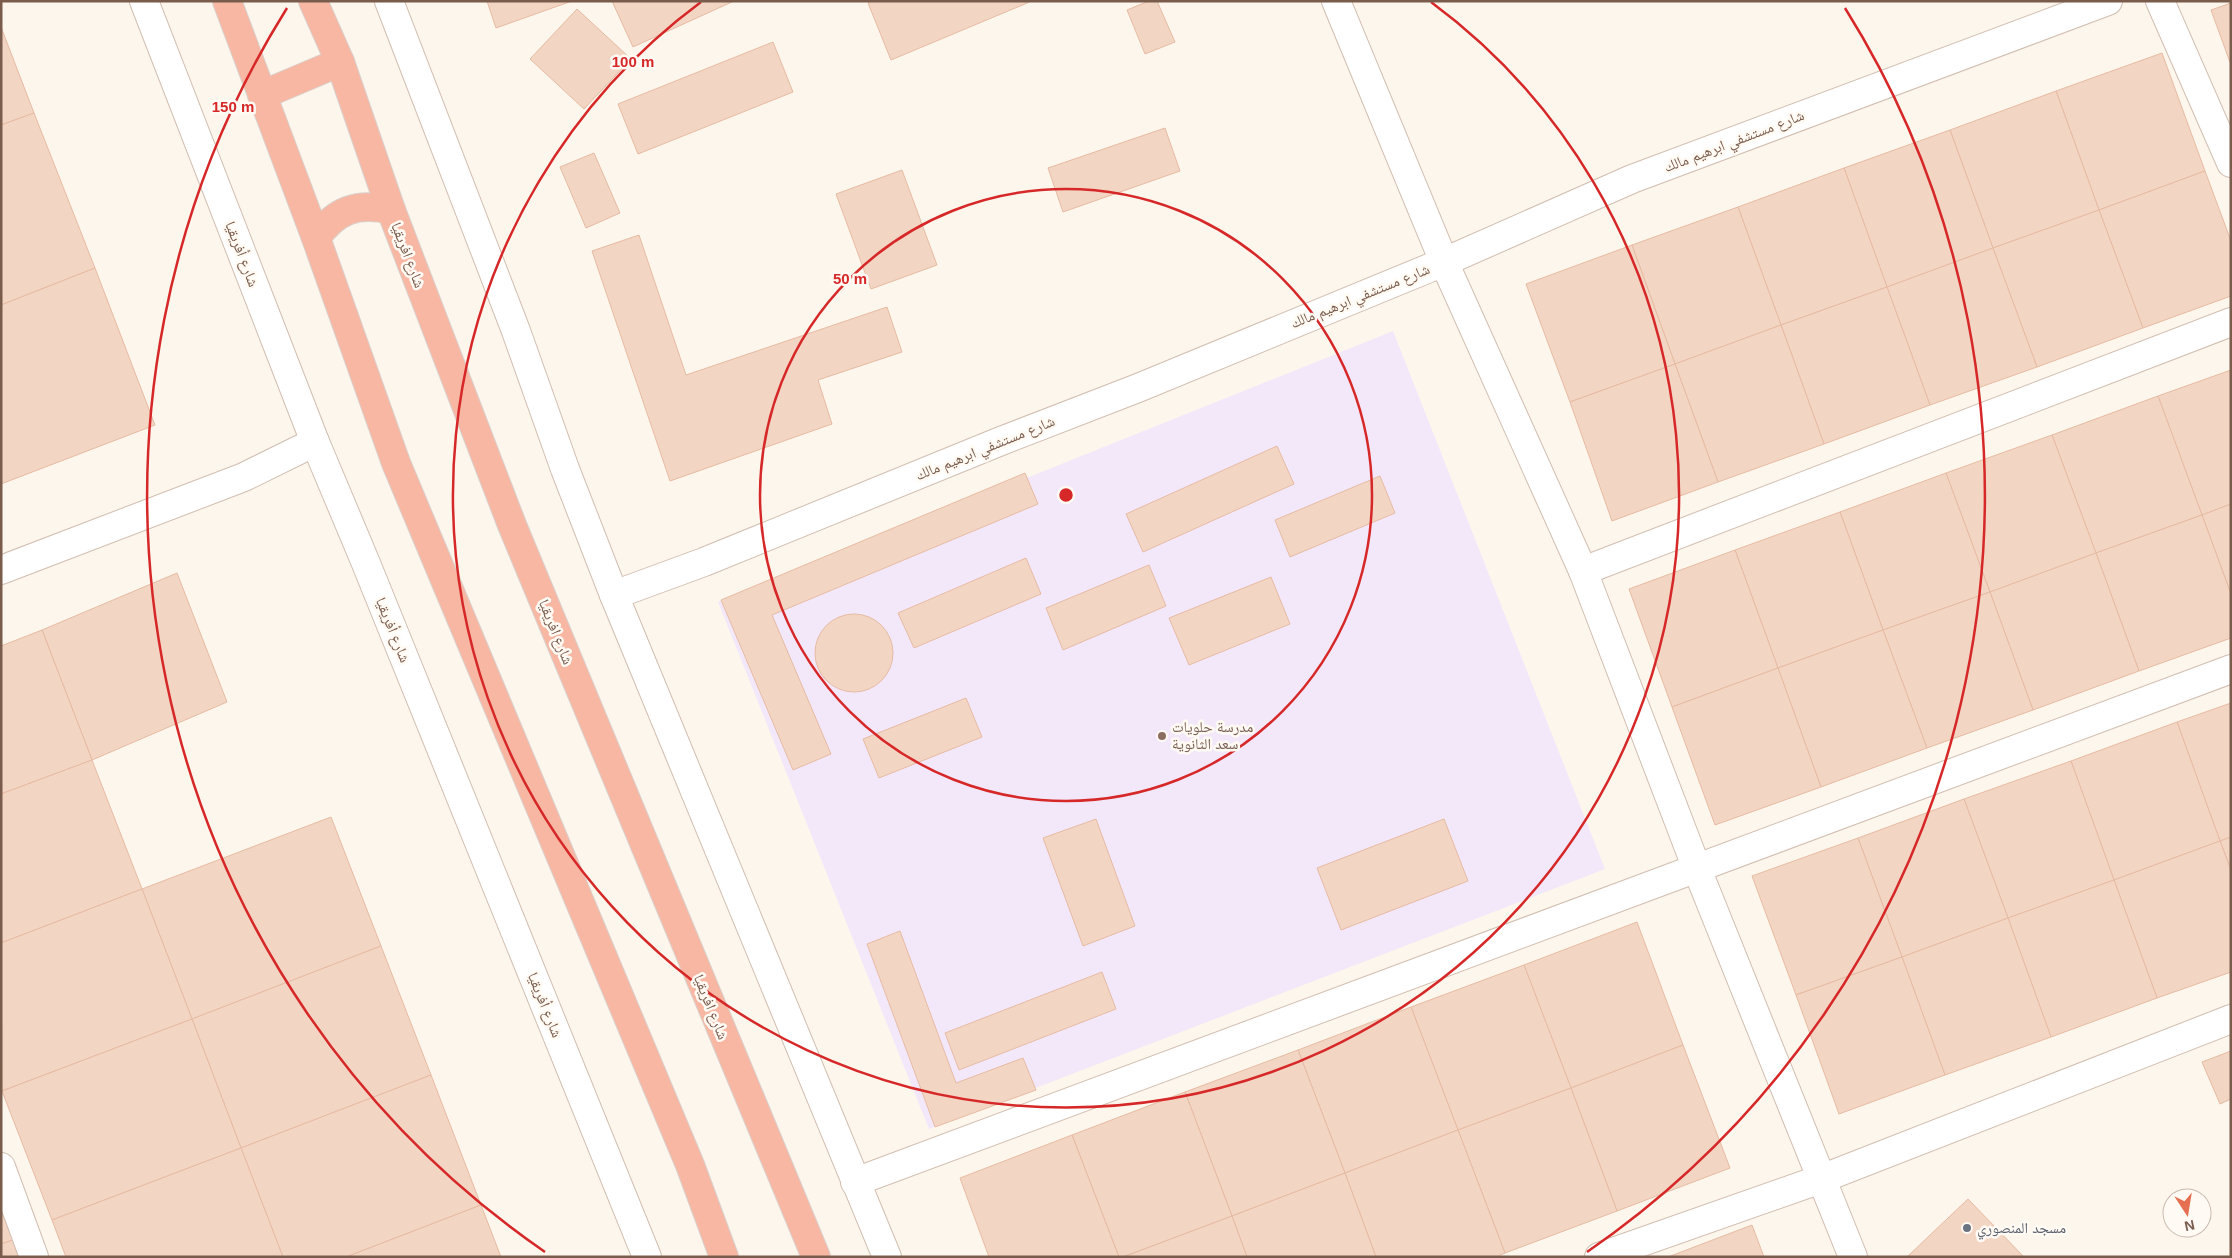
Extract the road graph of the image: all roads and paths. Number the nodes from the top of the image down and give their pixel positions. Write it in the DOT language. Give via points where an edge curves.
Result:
graph roads {
  1 [pos="144,1"];
  2 [pos="227,1"];
  3 [pos="313,1"];
  4 [pos="389,1"];
  5 [pos="1336,1"];
  6 [pos="2108,1"];
  7 [pos="2160,1"];
  8 [pos="340,62"];
  9 [pos="262,95"];
  10 [pos="2231,163"];
  11 [pos="391,210"];
  12 [pos="316,238"];
  13 [pos="1444,262"];
  14 [pos="2231,322"];
  15 [pos="314,442"];
  16 [pos="1,570"];
  17 [pos="1582,571"];
  18 [pos="614,595"];
  19 [pos="2231,669"];
  20 [pos="1697,869"];
  21 [pos="2231,1019"];
  22 [pos="1,1167"];
  23 [pos="1821,1179"];
  24 [pos="855,1182"];
  25 [pos="34,1257"];
  26 [pos="647,1257"];
  27 [pos="724,1257"];
  28 [pos="816,1257"];
  29 [pos="887,1257"];
  30 [pos="1599,1257"];
  31 [pos="1854,1257"];
  1 -- 15 [label="street, شارع أفريقيا"];
  2 -- 9 [label="highway"];
  3 -- 8 [label="highway, شارع افريقيا"];
  4 -- 18 [label="street"];
  5 -- 13 [label="street"];
  6 -- 13 [label="street, شارع مستشفي ابرهيم مالك" via="1632,179"];
  7 -- 10 [label="street"];
  8 -- 9 [label="highway"];
  8 -- 11 [label="highway, شارع افريقيا"];
  9 -- 12 [label="highway"];
  11 -- 12 [label="highway" via="377,206 348,210 335,217"];
  11 -- 28 [label="highway, شارع افريقيا" via="512,525"];
  12 -- 27 [label="highway" via="396,463 690,1165"];
  13 -- 17 [label="street"];
  13 -- 18 [label="street, شارع مستشفي ابرهيم مالك" via="704,562"];
  14 -- 17 [label="street"];
  15 -- 16 [label="street" via="244,477"];
  15 -- 26 [label="street, شارع أفريقيا"];
  17 -- 20 [label="street"];
  18 -- 24 [label="street"];
  19 -- 20 [label="street"];
  20 -- 23 [label="street"];
  20 -- 24 [label="street"];
  21 -- 23 [label="street"];
  22 -- 25 [label="street"];
  23 -- 30 [label="street"];
  23 -- 31 [label="street"];
  24 -- 29 [label="street"];
}
